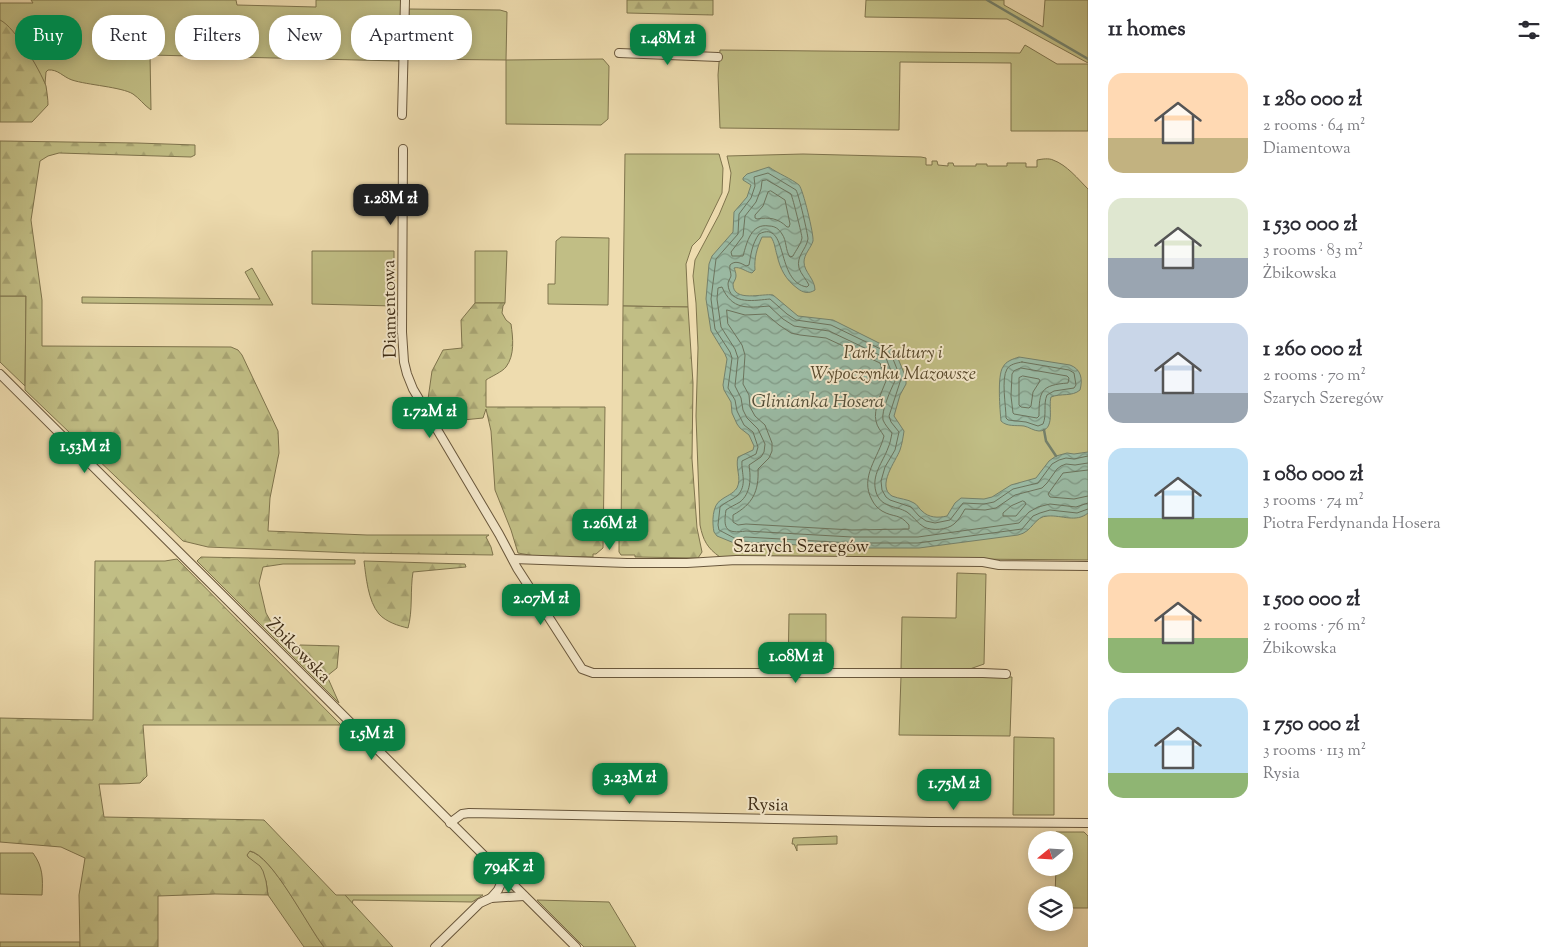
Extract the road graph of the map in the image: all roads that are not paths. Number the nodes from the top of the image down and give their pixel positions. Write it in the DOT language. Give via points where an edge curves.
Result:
graph roads {
  1 [pos="405,0"];
  2 [pos="619,53"];
  3 [pos="718,57"];
  4 [pos="402,114"];
  5 [pos="403,149"];
  6 [pos="0,374"];
  7 [pos="513,560"];
  8 [pos="1088,566"];
  9 [pos="1006,674"];
  10 [pos="450,823"];
  11 [pos="1088,823"];
  12 [pos="504,877"];
  13 [pos="524,896"];
  14 [pos="491,898"];
  15 [pos="435,947"];
  16 [pos="576,947"];
  1 -- 4 [label="street"];
  2 -- 3 [label="street"];
  5 -- 7 [label="street, Diamentowa" via="402,352 406,368 413,389"];
  6 -- 10 [label="street, Żbikowska"];
  7 -- 8 [label="street, Szarych Szeregów" via="982,562"];
  7 -- 9 [label="street, Diamentowa" via="578,666 588,672"];
  10 -- 11 [label="street, Rysia" via="462,814 470,813"];
  10 -- 12 [label="street, Żbikowska"];
  12 -- 13 [label="street, Żbikowska"];
  12 -- 14 [label="street"];
  13 -- 14 [label="street"];
  13 -- 16 [label="street, Żbikowska"];
  14 -- 15 [label="street" via="480,903"];
}
